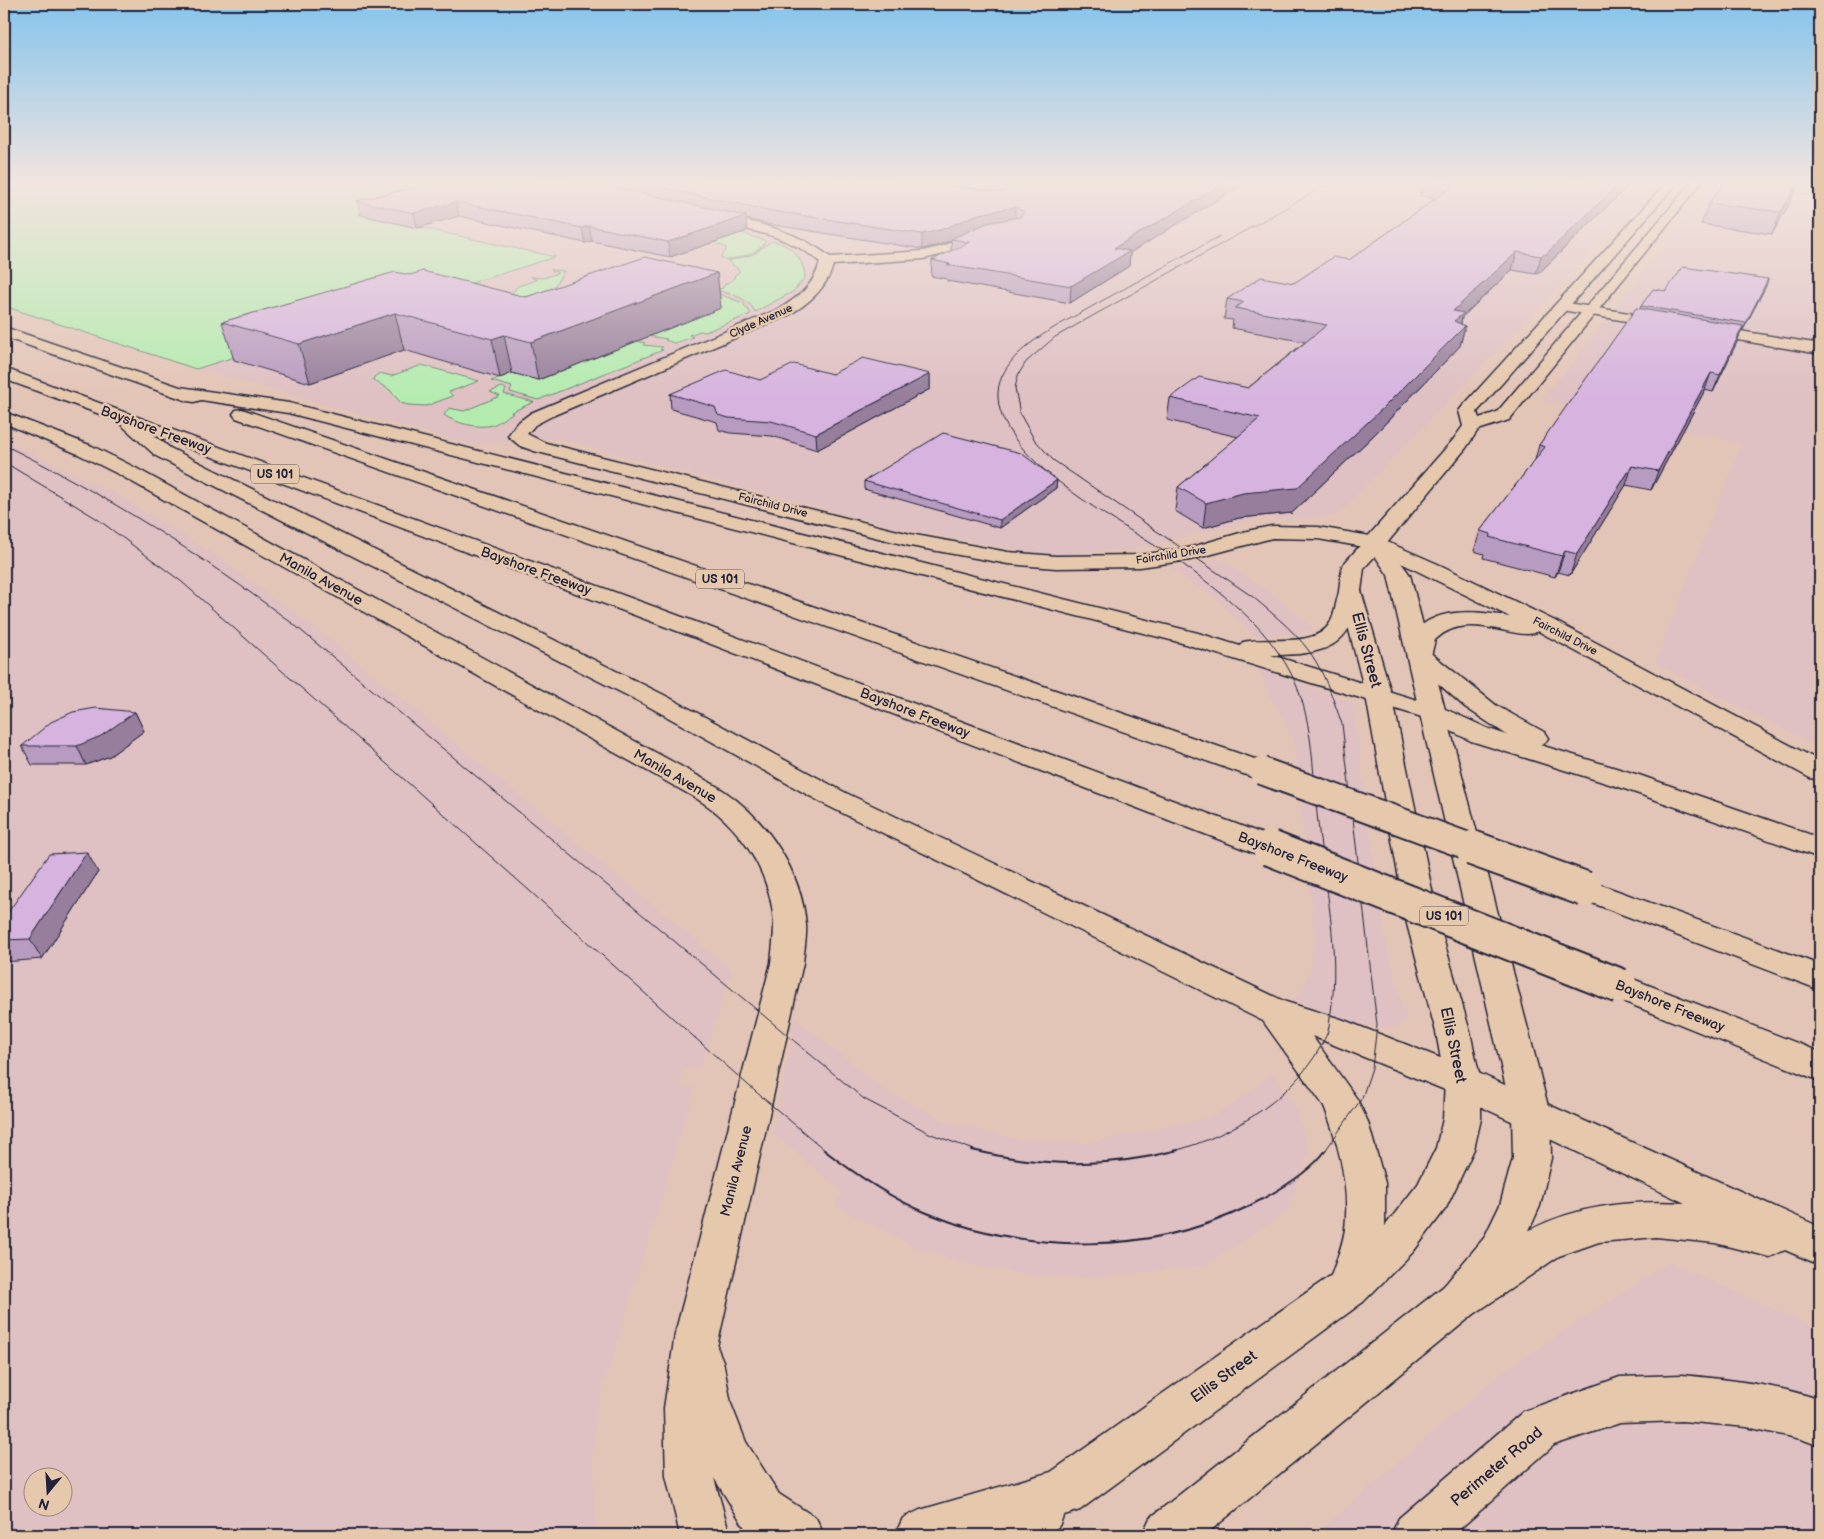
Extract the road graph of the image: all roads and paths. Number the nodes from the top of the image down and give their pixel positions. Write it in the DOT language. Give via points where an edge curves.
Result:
graph roads {
  1 [pos="818,254"];
  2 [pos="928,254"];
  3 [pos="1608,254"];
  4 [pos="1637,254"];
  5 [pos="827,261"];
  6 [pos="1561,306"];
  7 [pos="1590,311"];
  8 [pos="4,332"];
  9 [pos="1820,349"];
  10 [pos="4,373"];
  11 [pos="176,391"];
  12 [pos="4,417"];
  13 [pos="122,417"];
  14 [pos="1472,426"];
  15 [pos="520,429"];
  16 [pos="1376,543"];
  17 [pos="1350,591"];
  18 [pos="1190,638"];
  19 [pos="1600,654"];
  20 [pos="1419,656"];
  21 [pos="1379,696"];
  22 [pos="1434,713"];
  23 [pos="1820,772"];
  24 [pos="1629,781"];
  25 [pos="1820,848"];
  26 [pos="1820,978"];
  27 [pos="1275,1012"];
  28 [pos="1820,1067"];
  29 [pos="1463,1082"];
  30 [pos="1531,1114"];
  31 [pos="1820,1247"];
  32 [pos="1820,1255"];
  33 [pos="1348,1288"];
  34 [pos="1459,1300"];
  35 [pos="697,1334"];
  36 [pos="1820,1423"];
  37 [pos="1062,1492"];
  38 [pos="705,1535"];
  39 [pos="800,1535"];
  40 [pos="920,1535"];
  41 [pos="1008,1535"];
  42 [pos="1167,1535"];
  43 [pos="1416,1535"];
  1 -- 5 [label="main road"];
  2 -- 5 [label="main road"];
  3 -- 6 [label="main road"];
  4 -- 7 [label="main road"];
  5 -- 15 [label="main road, Clyde Avenue" via="823,278 812,293 784,312 546,412"];
  6 -- 7 [label="main road"];
  6 -- 14 [label="main road" via="1468,410"];
  7 -- 9 [label="main road"];
  7 -- 14 [label="main road" via="1503,416"];
  8 -- 11 [label="main road, US 101"];
  10 -- 13 [label="main road, Bayshore Freeway / US 101"];
  11 -- 18 [label="main road" via="289,408"];
  11 -- 26 [label="main road, US 101, bridge" via="1262,771"];
  12 -- 35 [label="main road, Manila Avenue" via="85,450 155,486 674,774 715,798 747,826 769,857 783,889 790,924 787,964"];
  13 -- 27 [label="main road" via="163,452 655,700 836,798"];
  13 -- 28 [label="main road, Bayshore Freeway / US 101, bridge" via="1268,847"];
  14 -- 16 [label="main road, Ellis Street"];
  15 -- 16 [label="main road, Fairchild Drive" via="517,436 540,446 910,540 1008,558 1056,562 1140,561 1190,554 1272,532 1318,533"];
  16 -- 17 [label="main road, Ellis Street" via="1353,566"];
  16 -- 19 [label="main road, Fairchild Drive"];
  16 -- 20 [label="main road" via="1399,576"];
  17 -- 18 [label="main road" via="1341,626 1331,637 1304,646 1254,647"];
  17 -- 21 [label="main road, Ellis Street"];
  18 -- 21 [label="main road"];
  19 -- 20 [label="main road" via="1530,628 1471,618 1432,628 1423,638"];
  19 -- 23 [label="main road, Fairchild Drive"];
  20 -- 22 [label="main road"];
  20 -- 24 [label="main road" via="1491,715 1512,728"];
  21 -- 22 [label="main road"];
  21 -- 29 [label="main road, Ellis Street" via="1423,924 1453,1032"];
  22 -- 24 [label="main road" via="1480,735"];
  22 -- 30 [label="main road"];
  24 -- 25 [label="main road"];
  27 -- 29 [label="main road" via="1329,1028"];
  27 -- 33 [label="main road" via="1339,1099 1349,1122 1365,1183 1365,1230"];
  29 -- 30 [label="main road"];
  29 -- 33 [label="main road, Ellis Street" via="1462,1119 1455,1149 1432,1196 1399,1239"];
  30 -- 31 [label="main road"];
  30 -- 34 [label="main road" via="1532,1158 1520,1206 1499,1251"];
  32 -- 34 [label="main road" via="1741,1229 1700,1222 1630,1220 1590,1227 1546,1243"];
  33 -- 37 [label="main road, Ellis Street"];
  34 -- 42 [label="main road"];
  35 -- 38 [label="main road, Manila Avenue" via="687,1417 690,1476"];
  35 -- 39 [label="main road" via="708,1404 729,1458 762,1511"];
  36 -- 43 [label="main road, Perimeter Road" via="1747,1404 1682,1398 1620,1400 1540,1427"];
  37 -- 40 [label="main road"];
  37 -- 41 [label="main road, Ellis Street"];
}
